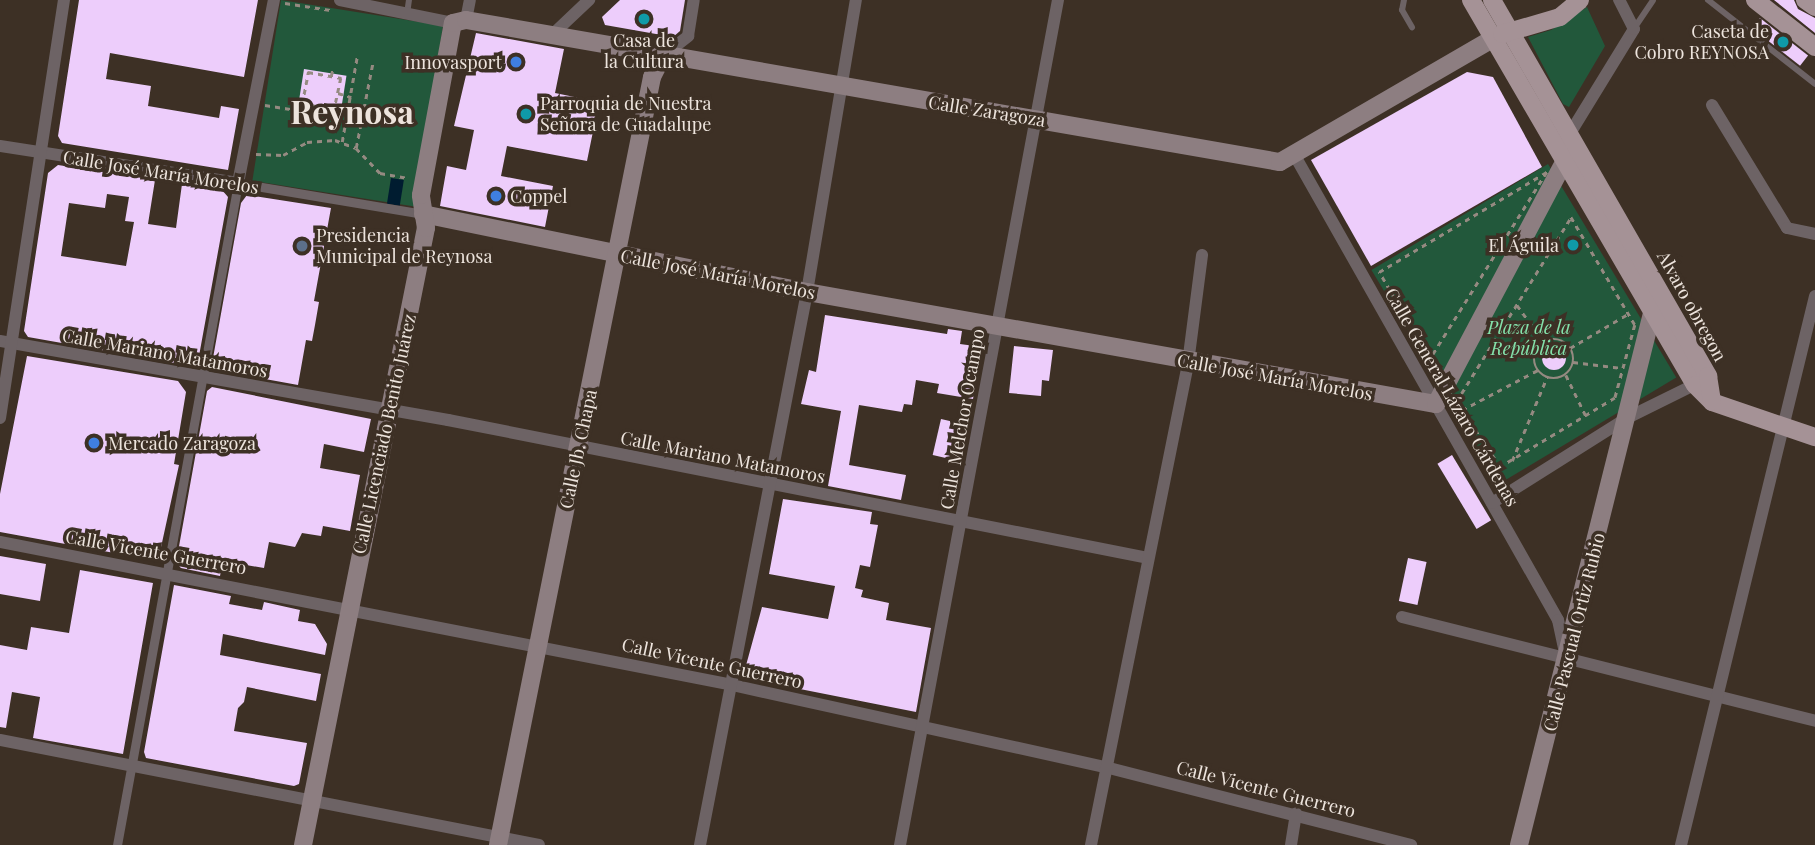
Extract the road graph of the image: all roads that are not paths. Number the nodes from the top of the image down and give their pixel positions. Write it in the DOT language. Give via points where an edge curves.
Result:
graph roads {
  1 [pos="64,0"];
  2 [pos="409,0"];
  3 [pos="470,0"];
  4 [pos="589,0"];
  5 [pos="694,0"];
  6 [pos="856,0"];
  7 [pos="1058,0"];
  8 [pos="1404,0"];
  9 [pos="1471,0"];
  10 [pos="1493,0"];
  11 [pos="1580,0"];
  12 [pos="1619,0"];
  13 [pos="1653,0"];
  14 [pos="1709,0"];
  15 [pos="1755,0"];
  16 [pos="1805,0"];
  17 [pos="278,3"];
  18 [pos="341,6"];
  19 [pos="1815,7"];
  20 [pos="407,14"];
  21 [pos="459,22"];
  22 [pos="1412,27"];
  23 [pos="1510,29"];
  24 [pos="1634,29"];
  25 [pos="553,34"];
  26 [pos="1492,39"];
  27 [pos="1815,47"];
  28 [pos="663,55"];
  29 [pos="1815,84"];
  30 [pos="841,87"];
  31 [pos="1712,104"];
  32 [pos="1034,119"];
  33 [pos="1569,135"];
  34 [pos="0,146"];
  35 [pos="41,153"];
  36 [pos="1295,156"];
  37 [pos="1564,162"];
  38 [pos="244,185"];
  39 [pos="423,214"];
  40 [pos="1815,234"];
  41 [pos="618,255"];
  42 [pos="1202,255"];
  43 [pos="807,292"];
  44 [pos="1815,296"];
  45 [pos="1652,313"];
  46 [pos="998,326"];
  47 [pos="0,341"];
  48 [pos="14,343"];
  49 [pos="1188,363"];
  50 [pos="201,378"];
  51 [pos="1702,381"];
  52 [pos="1436,404"];
  53 [pos="388,409"];
  54 [pos="0,418"];
  55 [pos="1627,418"];
  56 [pos="1783,430"];
  57 [pos="1815,437"];
  58 [pos="580,446"];
  59 [pos="772,485"];
  60 [pos="1492,503"];
  61 [pos="962,521"];
  62 [pos="0,542"];
  63 [pos="1148,558"];
  64 [pos="166,571"];
  65 [pos="349,607"];
  66 [pos="1402,617"];
  67 [pos="536,643"];
  68 [pos="1566,660"];
  69 [pos="732,685"];
  70 [pos="1717,696"];
  71 [pos="1815,721"];
  72 [pos="922,728"];
  73 [pos="0,740"];
  74 [pos="132,764"];
  75 [pos="1105,767"];
  76 [pos="311,799"];
  77 [pos="1296,813"];
  78 [pos="499,841"];
  79 [pos="117,845"];
  80 [pos="303,845"];
  81 [pos="540,845"];
  82 [pos="700,845"];
  83 [pos="900,845"];
  84 [pos="1091,845"];
  85 [pos="1291,845"];
  86 [pos="1411,845"];
  87 [pos="1519,845"];
  88 [pos="1681,845"];
  1 -- 35 [label="street"];
  2 -- 20 [label="lane"];
  3 -- 21 [label="street"];
  4 -- 25 [label="street"];
  5 -- 28 [label="street" via="688,36"];
  6 -- 30 [label="street"];
  7 -- 32 [label="street, Calle Melchor Ocampo"];
  8 -- 22 [label="lane" via="1402,10"];
  9 -- 26 [label="main road, Alvaro obregon"];
  10 -- 23 [label="main road, Alvaro obregon"];
  11 -- 23 [label="main road" via="1560,17"];
  12 -- 24 [label="street"];
  13 -- 24 [label="lane"];
  14 -- 29 [label="lane"];
  15 -- 27 [label="main road"];
  16 -- 19 [label="main road"];
  17 -- 38 [label="street"];
  18 -- 20 [label="street"];
  20 -- 21 [label="street"];
  21 -- 25 [label="main road, Calle Zaragoza"];
  21 -- 39 [label="main road, Calle Licenciado Benito Juárez" via="421,195"];
  23 -- 26 [label="main road"];
  23 -- 33 [label="main road, Alvaro obregon"];
  24 -- 33 [label="street"];
  25 -- 28 [label="main road, Calle Zaragoza"];
  26 -- 36 [label="main road, Calle Zaragoza"];
  26 -- 37 [label="main road, Alvaro obregon"];
  28 -- 30 [label="main road, Calle Zaragoza"];
  28 -- 41 [label="main road, Calle Jb. Chapa" via="652,77"];
  30 -- 32 [label="main road, Calle Zaragoza"];
  30 -- 43 [label="street"];
  31 -- 40 [label="street" via="1787,228"];
  32 -- 36 [label="main road, Calle Zaragoza" via="1280,162"];
  32 -- 46 [label="street, Calle Melchor Ocampo"];
  33 -- 37 [label="main road"];
  33 -- 51 [label="main road, Alvaro obregon"];
  34 -- 35 [label="street, Calle José María Morelos"];
  35 -- 38 [label="street, Calle José María Morelos"];
  35 -- 48 [label="street"];
  36 -- 52 [label="street, Calle General Lázaro Cárdenas"];
  37 -- 45 [label="main road, Alvaro obregon"];
  37 -- 52 [label="main road"];
  38 -- 39 [label="street, Calle José María Morelos"];
  38 -- 50 [label="street"];
  39 -- 41 [label="main road, Calle José María Morelos"];
  39 -- 53 [label="main road, Calle Licenciado Benito Juárez" via="426,228"];
  41 -- 43 [label="main road, Calle José María Morelos"];
  41 -- 58 [label="main road, Calle Jb. Chapa"];
  42 -- 49 [label="street"];
  43 -- 46 [label="main road, Calle José María Morelos"];
  43 -- 59 [label="street"];
  44 -- 56 [label="street"];
  45 -- 51 [label="main road, Alvaro obregon"];
  45 -- 55 [label="main road, Calle Pascual Ortiz Rubio"];
  46 -- 49 [label="main road, Calle José María Morelos"];
  46 -- 61 [label="street, Calle Melchor Ocampo"];
  47 -- 48 [label="street, Calle Mariano Matamoros"];
  48 -- 50 [label="street, Calle Mariano Matamoros"];
  48 -- 54 [label="street"];
  49 -- 52 [label="main road, Calle José María Morelos"];
  49 -- 63 [label="street"];
  50 -- 53 [label="street, Calle Mariano Matamoros"];
  50 -- 64 [label="street"];
  51 -- 55 [label="street"];
  51 -- 56 [label="main road, Alvaro obregon" via="1712,402"];
  52 -- 60 [label="street, Calle General Lázaro Cárdenas"];
  53 -- 58 [label="street, Calle Mariano Matamoros"];
  53 -- 65 [label="main road, Calle Licenciado Benito Juárez"];
  55 -- 60 [label="street"];
  55 -- 68 [label="main road, Calle Pascual Ortiz Rubio"];
  56 -- 57 [label="main road"];
  56 -- 70 [label="street"];
  58 -- 59 [label="street, Calle Mariano Matamoros"];
  58 -- 67 [label="main road, Calle Jb. Chapa"];
  59 -- 61 [label="street, Calle Mariano Matamoros"];
  59 -- 69 [label="street"];
  60 -- 68 [label="street, Calle General Lázaro Cárdenas" via="1558,620"];
  61 -- 63 [label="street, Calle Mariano Matamoros"];
  61 -- 72 [label="street, Calle Melchor Ocampo"];
  62 -- 64 [label="street, Calle Vicente Guerrero"];
  63 -- 75 [label="street"];
  64 -- 65 [label="street, Calle Vicente Guerrero"];
  64 -- 74 [label="street"];
  65 -- 67 [label="street, Calle Vicente Guerrero"];
  65 -- 76 [label="main road, Calle Licenciado Benito Juárez"];
  66 -- 68 [label="street"];
  67 -- 69 [label="street, Calle Vicente Guerrero"];
  67 -- 78 [label="main road, Calle Jb. Chapa"];
  68 -- 70 [label="street"];
  68 -- 87 [label="main road, Calle Pascual Ortiz Rubio"];
  69 -- 72 [label="street, Calle Vicente Guerrero"];
  69 -- 82 [label="street"];
  70 -- 71 [label="street"];
  70 -- 88 [label="street"];
  72 -- 75 [label="street, Calle Vicente Guerrero"];
  72 -- 83 [label="street, Calle Melchor Ocampo"];
  73 -- 74 [label="street"];
  74 -- 76 [label="street"];
  74 -- 79 [label="street"];
  75 -- 77 [label="street, Calle Vicente Guerrero"];
  75 -- 84 [label="street"];
  76 -- 78 [label="street"];
  76 -- 80 [label="main road, Calle Licenciado Benito Juárez"];
  77 -- 85 [label="street"];
  77 -- 86 [label="street, Calle Vicente Guerrero"];
  78 -- 81 [label="street"];
}
